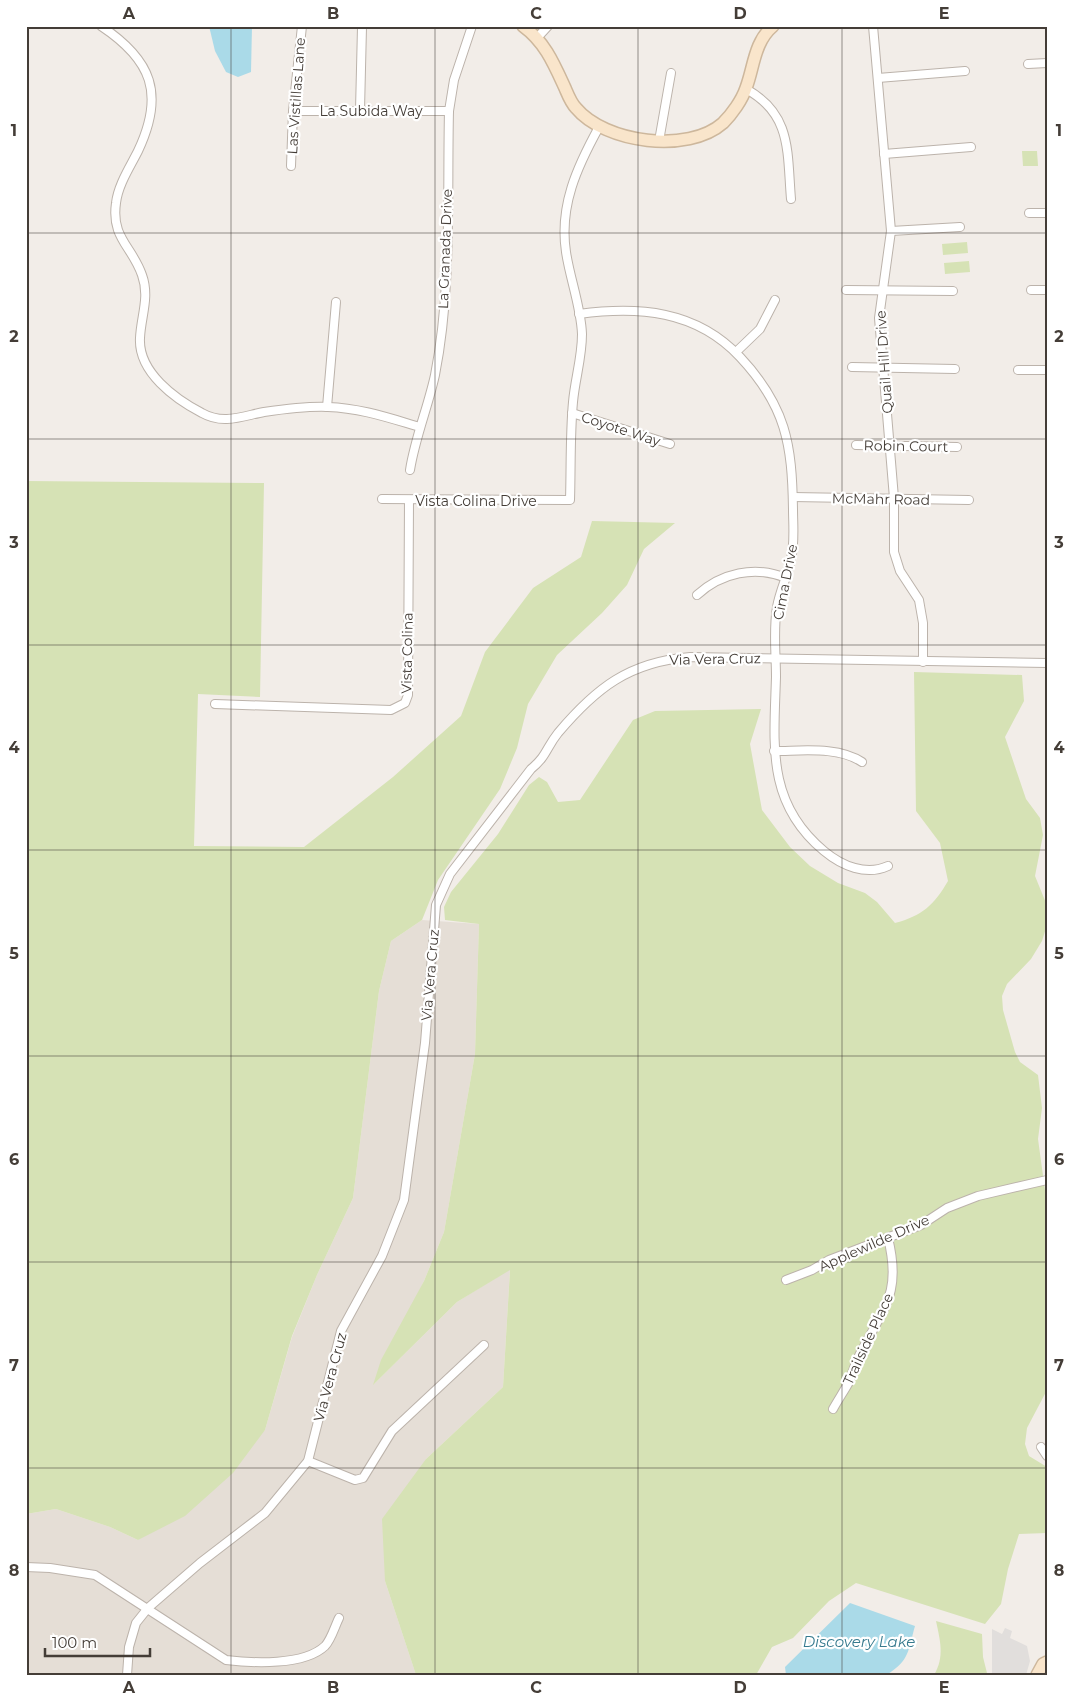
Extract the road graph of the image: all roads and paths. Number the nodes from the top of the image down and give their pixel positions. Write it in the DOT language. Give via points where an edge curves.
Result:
graph roads {
  1 [pos="101,26"];
  2 [pos="302,26"];
  3 [pos="472,26"];
  4 [pos="523,26"];
  5 [pos="548,26"];
  6 [pos="773,26"];
  7 [pos="873,26"];
  8 [pos="362,27"];
  9 [pos="537,38"];
  10 [pos="1047,63"];
  11 [pos="1028,64"];
  12 [pos="964,71"];
  13 [pos="671,73"];
  14 [pos="878,78"];
  15 [pos="746,89"];
  16 [pos="360,110"];
  17 [pos="449,110"];
  18 [pos="294,111"];
  19 [pos="599,127"];
  20 [pos="658,141"];
  21 [pos="971,147"];
  22 [pos="884,154"];
  23 [pos="291,166"];
  24 [pos="791,199"];
  25 [pos="1029,213"];
  26 [pos="1047,213"];
  27 [pos="960,227"];
  28 [pos="891,231"];
  29 [pos="846,290"];
  30 [pos="881,290"];
  31 [pos="1032,290"];
  32 [pos="1047,290"];
  33 [pos="953,291"];
  34 [pos="775,300"];
  35 [pos="336,302"];
  36 [pos="579,314"];
  37 [pos="736,352"];
  38 [pos="852,367"];
  39 [pos="883,368"];
  40 [pos="955,369"];
  41 [pos="1018,370"];
  42 [pos="1047,370"];
  43 [pos="327,407"];
  44 [pos="572,413"];
  45 [pos="420,427"];
  46 [pos="670,444"];
  47 [pos="856,445"];
  48 [pos="890,446"];
  49 [pos="957,447"];
  50 [pos="410,470"];
  51 [pos="793,497"];
  52 [pos="894,498"];
  53 [pos="382,499"];
  54 [pos="409,500"];
  55 [pos="968,500"];
  56 [pos="786,578"];
  57 [pos="697,596"];
  58 [pos="776,658"];
  59 [pos="923,662"];
  60 [pos="1047,663"];
  61 [pos="215,704"];
  62 [pos="774,750"];
  63 [pos="862,762"];
  64 [pos="888,866"];
  65 [pos="1047,1180"];
  66 [pos="888,1238"];
  67 [pos="786,1280"];
  68 [pos="484,1345"];
  69 [pos="833,1409"];
  70 [pos="1041,1447"];
  71 [pos="1047,1456"];
  72 [pos="308,1461"];
  73 [pos="26,1567"];
  74 [pos="148,1608"];
  75 [pos="339,1618"];
  76 [pos="1047,1662"];
  77 [pos="127,1675"];
  78 [pos="1037,1675"];
  1 -- 43 [label="street" via="124,41 142,62 150,83 151,113 145,135 119,189 115,215 120,238 138,266 146,290 140,340 148,368 162,385 202,414 219,419 302,407"];
  2 -- 18 [label="street, Las Vistillas Lane"];
  3 -- 17 [label="street, La Granada Drive" via="454,80"];
  4 -- 9 [label="street"];
  5 -- 9 [label="street"];
  6 -- 15 [label="street" via="762,39"];
  7 -- 14 [label="street, Quail Hill Drive"];
  8 -- 16 [label="street"];
  9 -- 19 [label="street" via="550,55 574,106"];
  10 -- 11 [label="street"];
  12 -- 14 [label="street"];
  13 -- 20 [label="street"];
  14 -- 22 [label="street, Quail Hill Drive"];
  15 -- 20 [label="street" via="723,123 700,137"];
  15 -- 24 [label="street" via="770,105 782,125"];
  16 -- 17 [label="street, La Subida Way"];
  16 -- 18 [label="street, La Subida Way"];
  17 -- 45 [label="street, La Granada Drive" via="444,308 434,376"];
  18 -- 23 [label="street, Las Vistillas Lane"];
  19 -- 20 [label="street" via="613,133"];
  19 -- 36 [label="street" via="579,163 566,212 566,251"];
  21 -- 22 [label="street"];
  22 -- 28 [label="street, Quail Hill Drive"];
  25 -- 26 [label="street"];
  27 -- 28 [label="street"];
  28 -- 30 [label="street, Quail Hill Drive"];
  29 -- 30 [label="street"];
  30 -- 33 [label="street"];
  30 -- 39 [label="street, Quail Hill Drive" via="879,318"];
  31 -- 32 [label="street"];
  34 -- 37 [label="street" via="760,329"];
  35 -- 43 [label="street"];
  36 -- 37 [label="street, Cima Drive" via="638,310 658,312 709,332"];
  36 -- 44 [label="street" via="581,354"];
  37 -- 51 [label="street, Cima Drive" via="753,370 780,415 792,462"];
  38 -- 39 [label="street"];
  39 -- 40 [label="street"];
  39 -- 48 [label="street, Quail Hill Drive"];
  41 -- 42 [label="street"];
  43 -- 45 [label="street" via="368,411"];
  44 -- 46 [label="street, Coyote Way"];
  44 -- 54 [label="street, Vista Colina Drive" via="570,500"];
  45 -- 50 [label="street, La Granada Drive"];
  47 -- 48 [label="street, Robin Court"];
  48 -- 49 [label="street, Robin Court"];
  48 -- 52 [label="street, Quail Hill Drive"];
  51 -- 52 [label="street, McMahr Road"];
  51 -- 56 [label="street, Cima Drive" via="793,548"];
  52 -- 55 [label="street, McMahr Road"];
  52 -- 59 [label="street, Quail Hill Drive" via="894,552 900,570 919,600 923,623"];
  53 -- 54 [label="street, Vista Colina Drive"];
  54 -- 61 [label="street, Vista Colina" via="408,695 405,703 391,710"];
  56 -- 57 [label="street" via="753,572 730,575 717,580"];
  56 -- 58 [label="street, Cima Drive" via="776,610"];
  58 -- 59 [label="street, Via Vera Cruz"];
  58 -- 62 [label="street, Cima Drive"];
  58 -- 72 [label="street, Via Vera Cruz" via="666,659 636,669 606,686 583,704 551,742 544,759 531,769 450,874 436,905 425,1043 404,1200 382,1256 341,1331"];
  59 -- 60 [label="street, Via Vera Cruz"];
  62 -- 63 [label="street" via="834,752"];
  62 -- 64 [label="street, Cima Drive" via="778,781 789,810 810,840 852,867 866,870"];
  65 -- 66 [label="street, Applewilde Drive" via="978,1196"];
  66 -- 67 [label="street, Applewilde Drive"];
  66 -- 69 [label="street, Trailside Place" via="894,1260 889,1300"];
  68 -- 72 [label="street" via="398,1425 363,1478 355,1480"];
  70 -- 71 [label="street"];
  72 -- 74 [label="street, Via Vera Cruz" via="264,1513"];
  73 -- 74 [label="street" via="95,1575"];
  74 -- 75 [label="street" via="226,1660 252,1663 310,1654 326,1646"];
  74 -- 77 [label="street, Via Vera Cruz" via="136,1623 129,1647"];
  76 -- 78 [label="street" via="1042,1664"];
}
